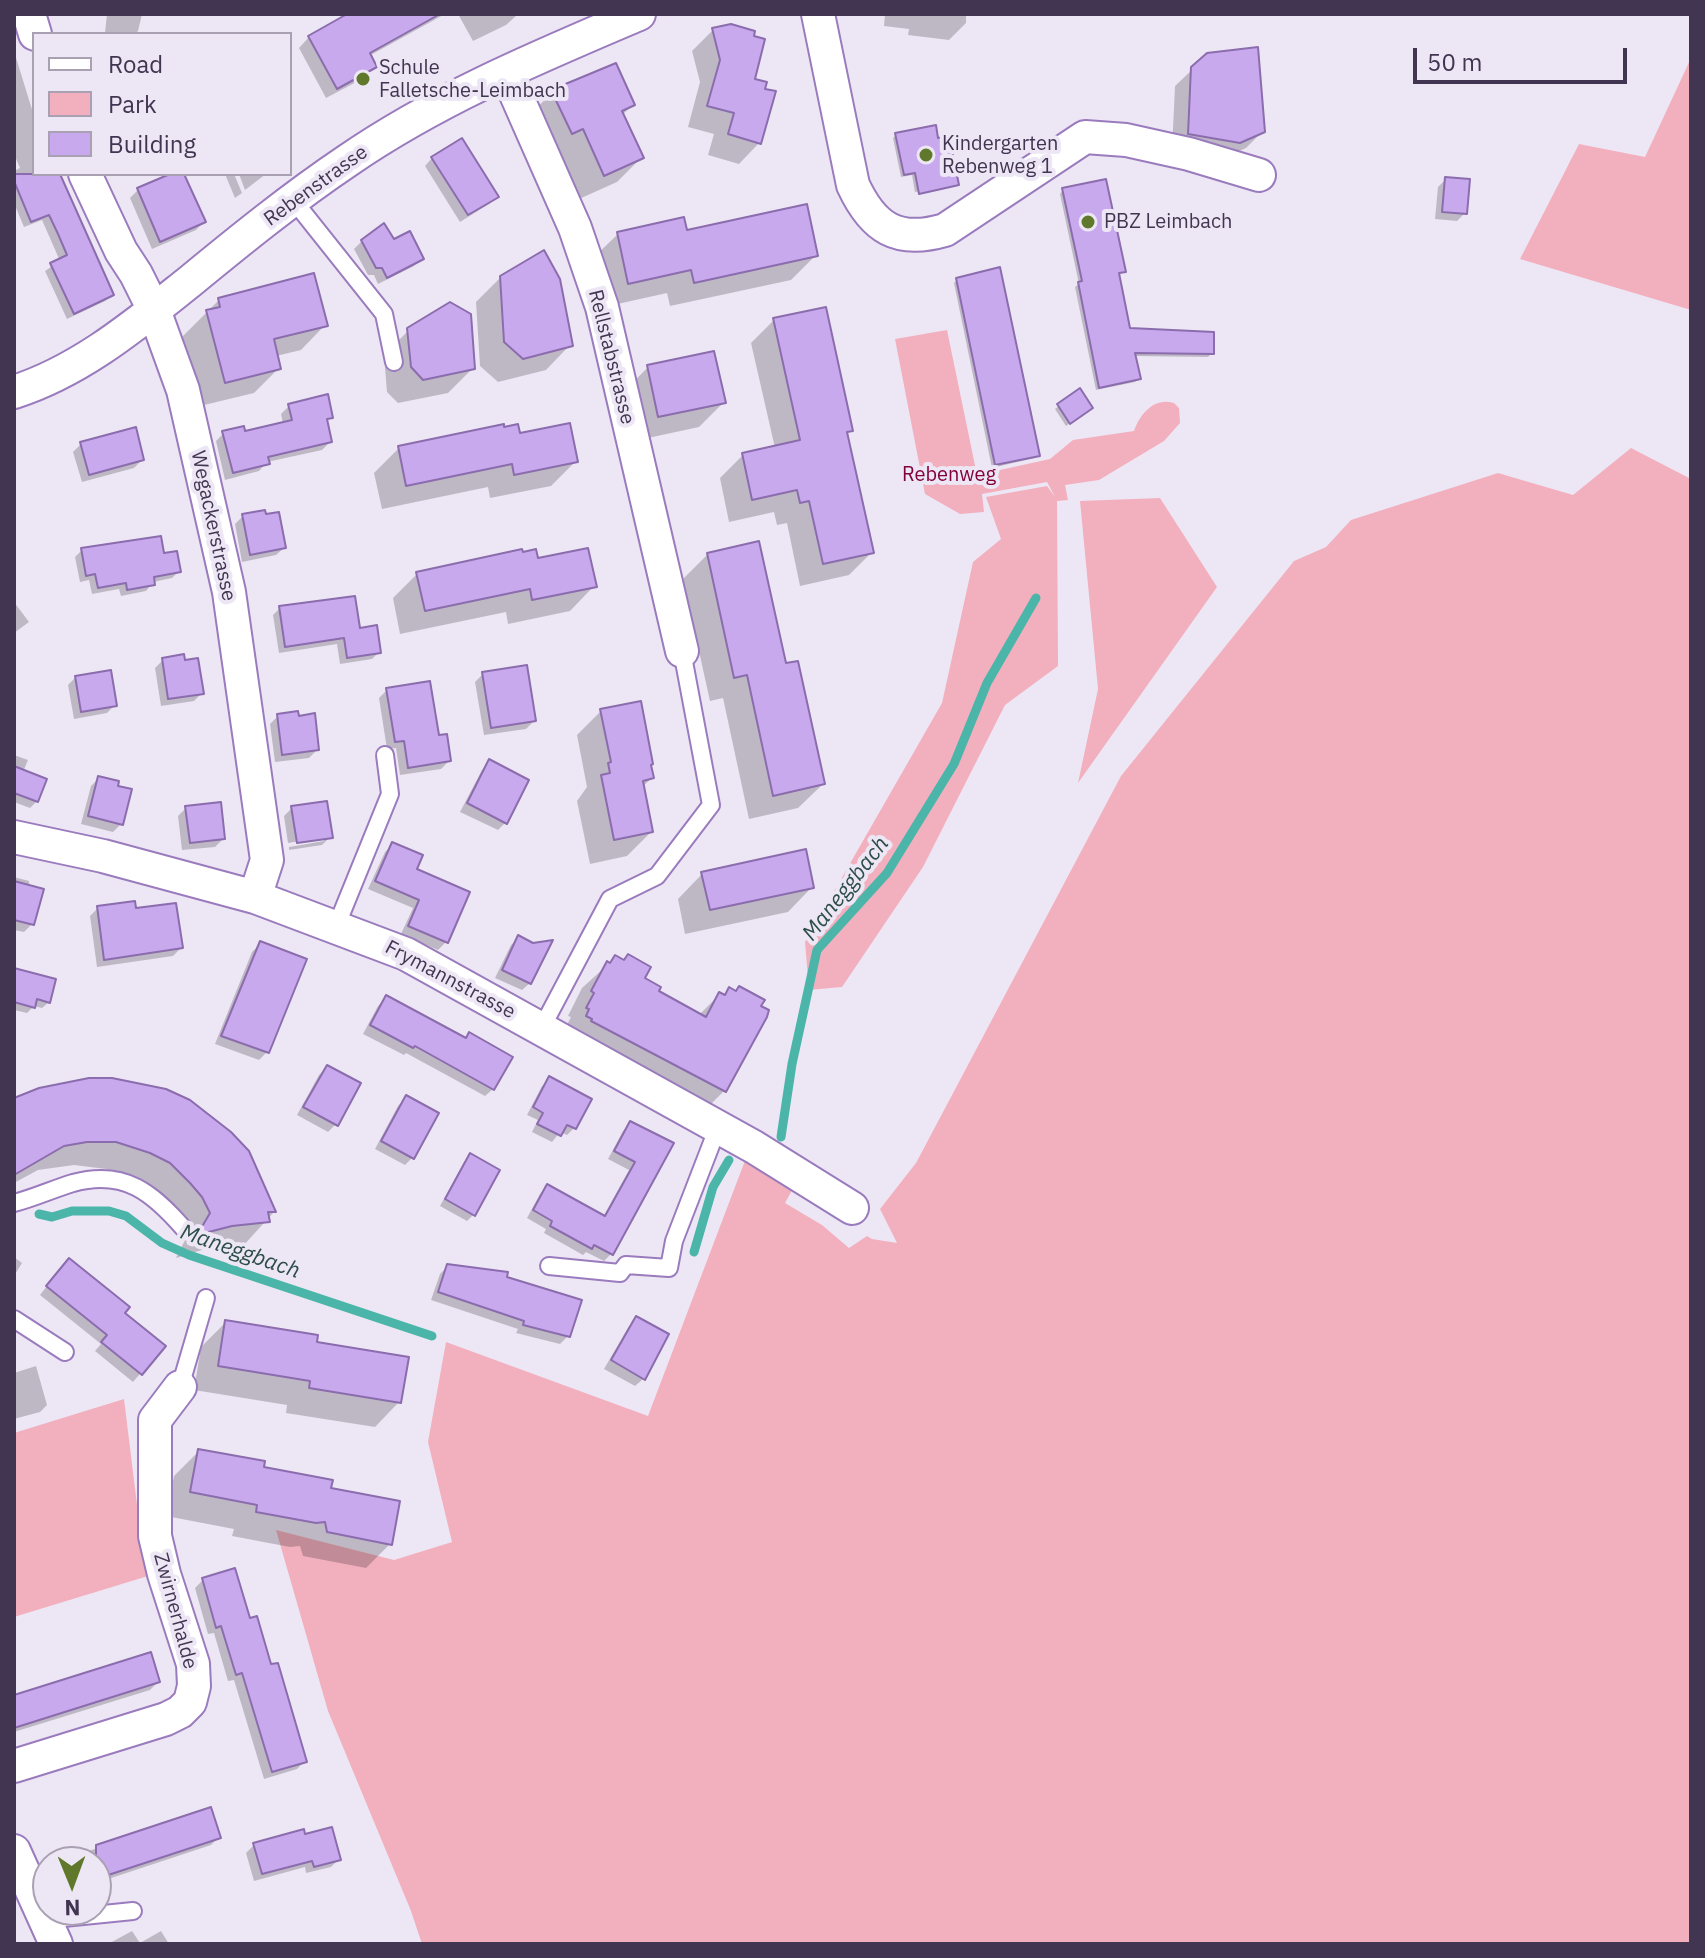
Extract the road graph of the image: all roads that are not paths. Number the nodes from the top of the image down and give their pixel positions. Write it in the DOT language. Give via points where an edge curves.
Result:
graph roads {
  1 [pos="639,14"];
  2 [pos="818,14"];
  3 [pos="507,74"];
  4 [pos="1259,175"];
  5 [pos="86,176"];
  6 [pos="294,201"];
  7 [pos="154,310"];
  8 [pos="394,362"];
  9 [pos="14,392"];
  10 [pos="683,660"];
  11 [pos="385,755"];
  12 [pos="14,837"];
  13 [pos="255,897"];
  14 [pos="336,927"];
  15 [pos="548,1016"];
  16 [pos="718,1127"];
  17 [pos="14,1203"];
  18 [pos="852,1208"];
  19 [pos="185,1230"];
  20 [pos="549,1266"];
  21 [pos="206,1298"];
  22 [pos="14,1319"];
  23 [pos="65,1352"];
  24 [pos="180,1387"];
  25 [pos="14,1766"];
  26 [pos="14,1851"];
  27 [pos="133,1911"];
  28 [pos="50,1932"];
  1 -- 3 [label="street, Rebenstrasse"];
  2 -- 4 [label="street" via="853,185 864,208 882,226 903,234 945,230 1085,137 1126,140"];
  3 -- 6 [label="street, Rebenstrasse" via="410,120"];
  3 -- 10 [label="street, Rellstabstrasse" via="575,228 602,307"];
  5 -- 7 [label="street, Wegackerstrasse"];
  6 -- 7 [label="street, Rebenstrasse"];
  6 -- 8 [label="lane" via="384,314"];
  7 -- 9 [label="street, Rebenstrasse" via="115,341"];
  7 -- 13 [label="street, Wegackerstrasse" via="183,390 229,592 267,860"];
  10 -- 15 [label="lane" via="711,805 657,876 610,899"];
  11 -- 14 [label="lane" via="390,794"];
  12 -- 13 [label="street, Frymannstrasse"];
  13 -- 14 [label="street, Frymannstrasse"];
  14 -- 16 [label="street, Frymannstrasse" via="406,954"];
  16 -- 18 [label="street, Frymannstrasse"];
  16 -- 20 [label="lane" via="674,1241 669,1268 626,1265 620,1273"];
  17 -- 19 [label="lane" via="74,1183 113,1179 149,1193"];
  21 -- 24 [label="lane"];
  22 -- 23 [label="lane"];
  24 -- 25 [label="street, Zwirnerhalde" via="155,1420 155,1536 193,1664 190,1702 166,1719"];
  26 -- 28 [label="street"];
  27 -- 28 [label="lane"];
}
